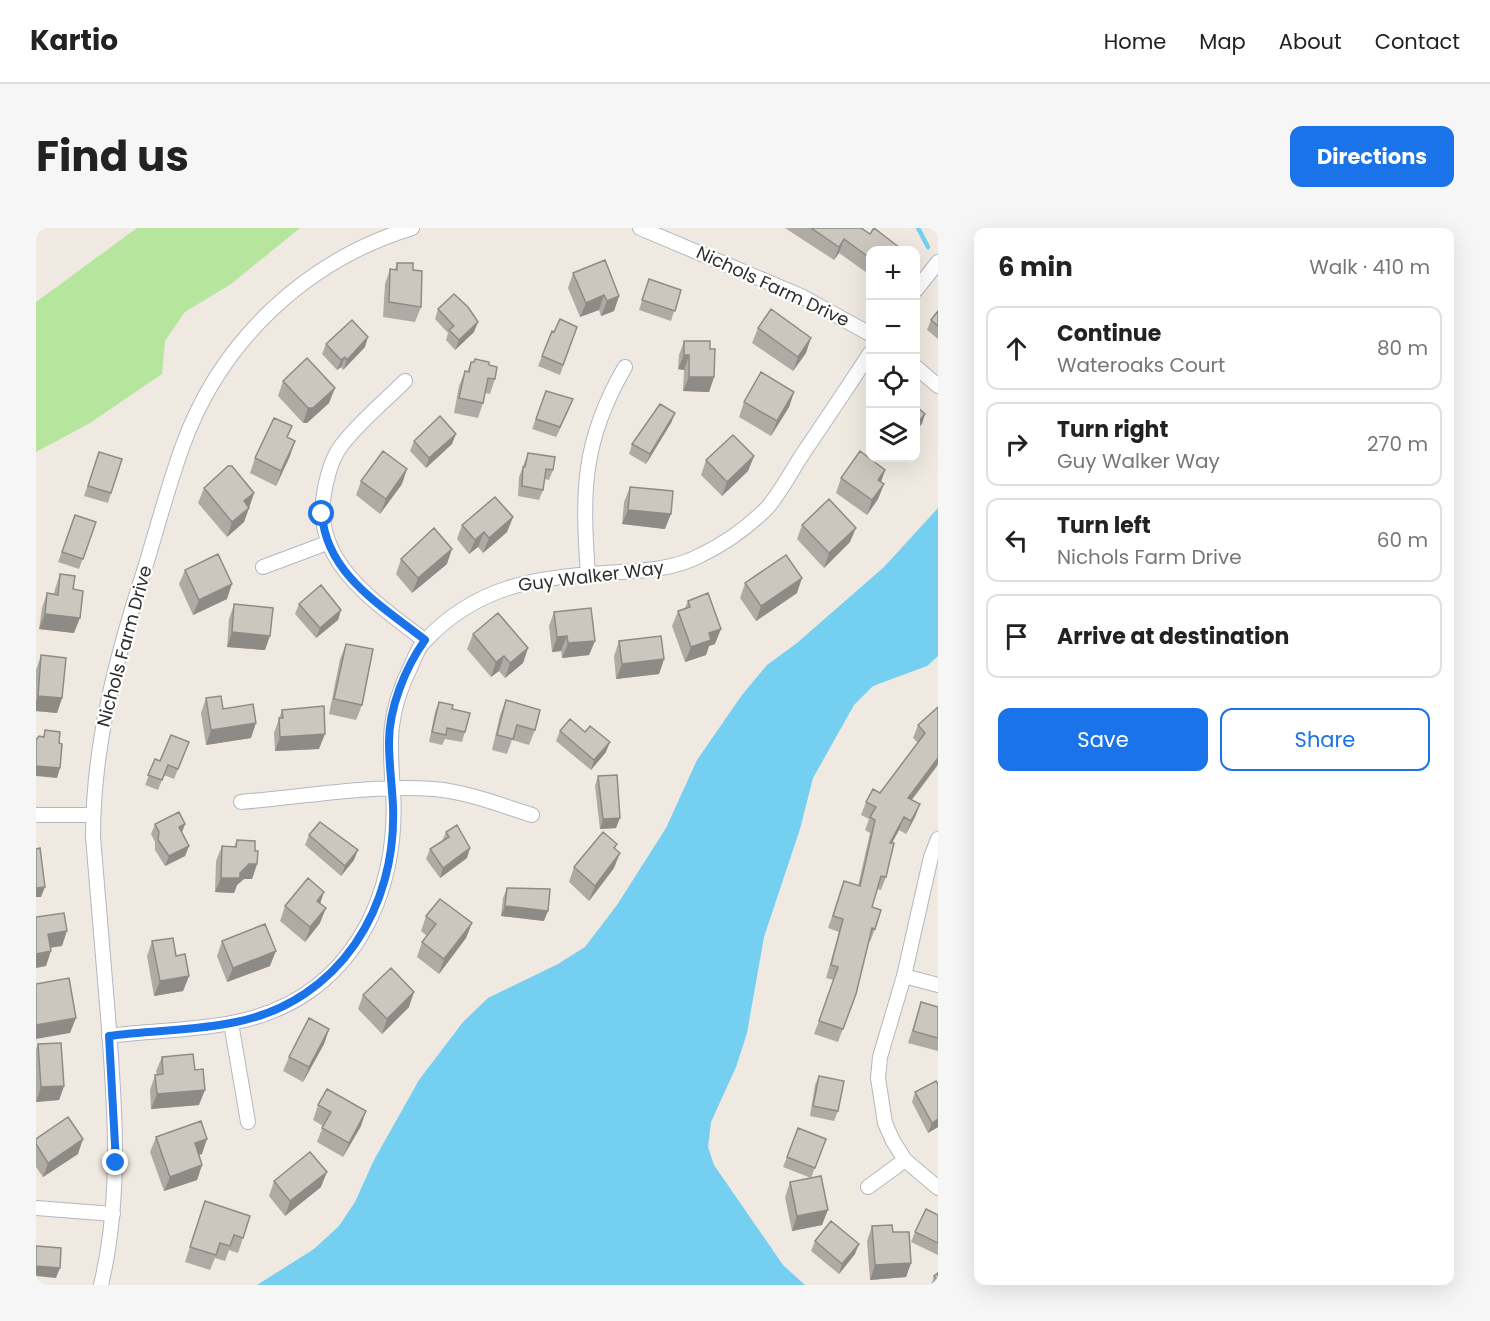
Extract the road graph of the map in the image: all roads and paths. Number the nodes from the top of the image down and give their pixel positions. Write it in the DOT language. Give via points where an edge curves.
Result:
graph roads {
  1 [pos="412,228"];
  2 [pos="640,228"];
  3 [pos="938,262"];
  4 [pos="920,284"];
  5 [pos="866,332"];
  6 [pos="866,360"];
  7 [pos="626,367"];
  8 [pos="920,372"];
  9 [pos="405,381"];
  10 [pos="938,386"];
  11 [pos="327,543"];
  12 [pos="263,567"];
  13 [pos="588,574"];
  14 [pos="425,640"];
  15 [pos="393,789"];
  16 [pos="241,802"];
  17 [pos="36,815"];
  18 [pos="93,815"];
  19 [pos="532,815"];
  20 [pos="938,840"];
  21 [pos="904,976"];
  22 [pos="938,985"];
  23 [pos="231,1023"];
  24 [pos="109,1036"];
  25 [pos="248,1122"];
  26 [pos="904,1160"];
  27 [pos="868,1187"];
  28 [pos="938,1188"];
  29 [pos="36,1208"];
  30 [pos="113,1214"];
  31 [pos="101,1285"];
  1 -- 18 [label="street, Nichols Farm Drive" via="341,257 278,303 241,342 196,412 179,455 114,670 103,718"];
  2 -- 5 [label="street, Nichols Farm Drive" via="801,296"];
  3 -- 4 [label="street"];
  6 -- 13 [label="street, Guy Walker Way" via="776,496 745,526 700,556 678,564"];
  7 -- 13 [label="street" via="601,414 588,458 584,503"];
  8 -- 10 [label="street"];
  9 -- 11 [label="street" via="333,459 323,496"];
  11 -- 12 [label="street"];
  11 -- 14 [label="street" via="346,575"];
  13 -- 14 [label="street, Guy Walker Way" via="508,586 470,605"];
  14 -- 15 [label="street, Guy Walker Way" via="406,676 392,720 389,749"];
  15 -- 16 [label="street"];
  15 -- 19 [label="street" via="436,789"];
  15 -- 23 [label="street, Guy Walker Way" via="393,841 387,874 371,921 355,946 301,995"];
  17 -- 18 [label="street"];
  18 -- 24 [label="street, Nichols Farm Drive"];
  20 -- 21 [label="street"];
  21 -- 22 [label="street"];
  21 -- 26 [label="street" via="880,1057 878,1078 885,1123"];
  23 -- 24 [label="street, Guy Walker Way"];
  23 -- 25 [label="street"];
  24 -- 30 [label="street, Nichols Farm Drive" via="116,1163"];
  26 -- 27 [label="street"];
  26 -- 28 [label="street"];
  29 -- 30 [label="street"];
  30 -- 31 [label="street, Nichols Farm Drive"];
}
